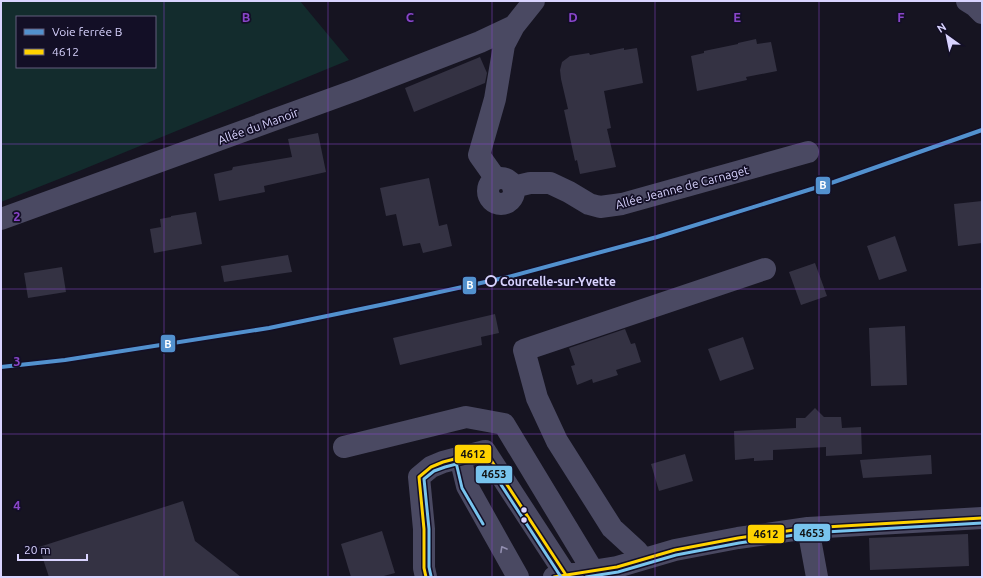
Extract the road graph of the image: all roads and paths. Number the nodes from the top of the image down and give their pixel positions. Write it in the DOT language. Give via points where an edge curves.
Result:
graph roads {
  1 [pos="534,1"];
  2 [pos="967,1"];
  3 [pos="982,13"];
  4 [pos="514,26"];
  5 [pos="808,152"];
  6 [pos="1,219"];
  7 [pos="765,269"];
  8 [pos="344,447"];
  9 [pos="460,457"];
  10 [pos="982,518"];
  11 [pos="808,528"];
  12 [pos="643,568"];
  13 [pos="593,571"];
  14 [pos="560,576"];
  15 [pos="426,577"];
  16 [pos="518,577"];
  17 [pos="817,577"];
  1 -- 4 [label="street"];
  2 -- 3 [label="street"];
  4 -- 5 [label="street, Allée Jeanne de Carnaget" via="504,45 495,99 479,155 505,183 550,183 589,204 600,207 622,204"];
  4 -- 6 [label="street, Allée du Manoir" via="480,42 356,90"];
  7 -- 12 [label="street" via="524,350 537,398 557,441 612,528 637,551"];
  8 -- 13 [label="street" via="466,417 504,424"];
  9 -- 14 [label="street" via="485,450"];
  9 -- 15 [label="street" via="431,467 419,477"];
  16 -- 9 [label="street, one-way" via="467,486"];
  10 -- 11 [label="street"];
  11 -- 12 [label="street" via="675,550"];
  11 -- 17 [label="street"];
  12 -- 13 [label="street" via="617,567"];
  13 -- 14 [label="street"];
}
